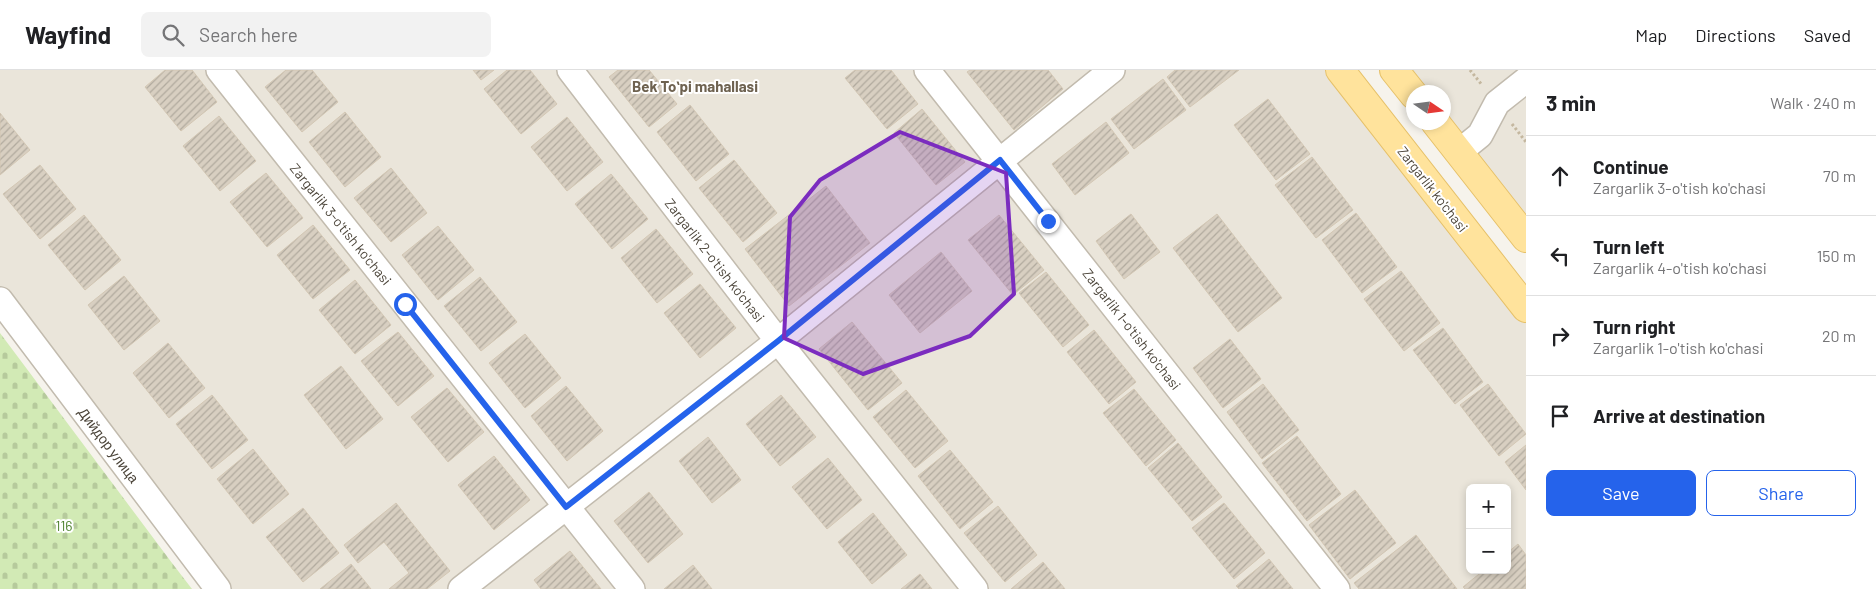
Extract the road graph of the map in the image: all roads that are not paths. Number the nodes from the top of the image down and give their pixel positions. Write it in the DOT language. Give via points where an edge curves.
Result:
graph roads {
  1 [pos="219,70"];
  2 [pos="570,70"];
  3 [pos="927,70"];
  4 [pos="1112,70"];
  5 [pos="1340,70"];
  6 [pos="1394,70"];
  7 [pos="1526,80"];
  8 [pos="1406,85"];
  9 [pos="1441,130"];
  10 [pos="1459,152"];
  11 [pos="1000,160"];
  12 [pos="1526,238"];
  13 [pos="0,300"];
  14 [pos="1526,308"];
  15 [pos="778,341"];
  16 [pos="566,507"];
  17 [pos="218,589"];
  18 [pos="461,589"];
  19 [pos="632,589"];
  20 [pos="975,589"];
  21 [pos="1337,589"];
  1 -- 16 [label="street, Zargarlik 3-o'tish ko'chasi"];
  2 -- 15 [label="street, Zargarlik 2-o'tish ko'chasi"];
  3 -- 11 [label="street, Zargarlik 1-o'tish ko'chasi"];
  4 -- 11 [label="street"];
  5 -- 14 [label="main road, Zargarlik ko'chasi"];
  6 -- 8 [label="main road"];
  7 -- 10 [label="street" via="1497,104 1480,135"];
  9 -- 10 [label="main road"];
  10 -- 12 [label="main road"];
  11 -- 15 [label="street"];
  11 -- 21 [label="street, Zargarlik 1-o'tish ko'chasi"];
  13 -- 17 [label="street, Дийдор улица"];
  15 -- 16 [label="street"];
  15 -- 20 [label="street, Zargarlik 2-o'tish ko'chasi"];
  16 -- 18 [label="street"];
  16 -- 19 [label="street, Zargarlik 3-o'tish ko'chasi"];
}
